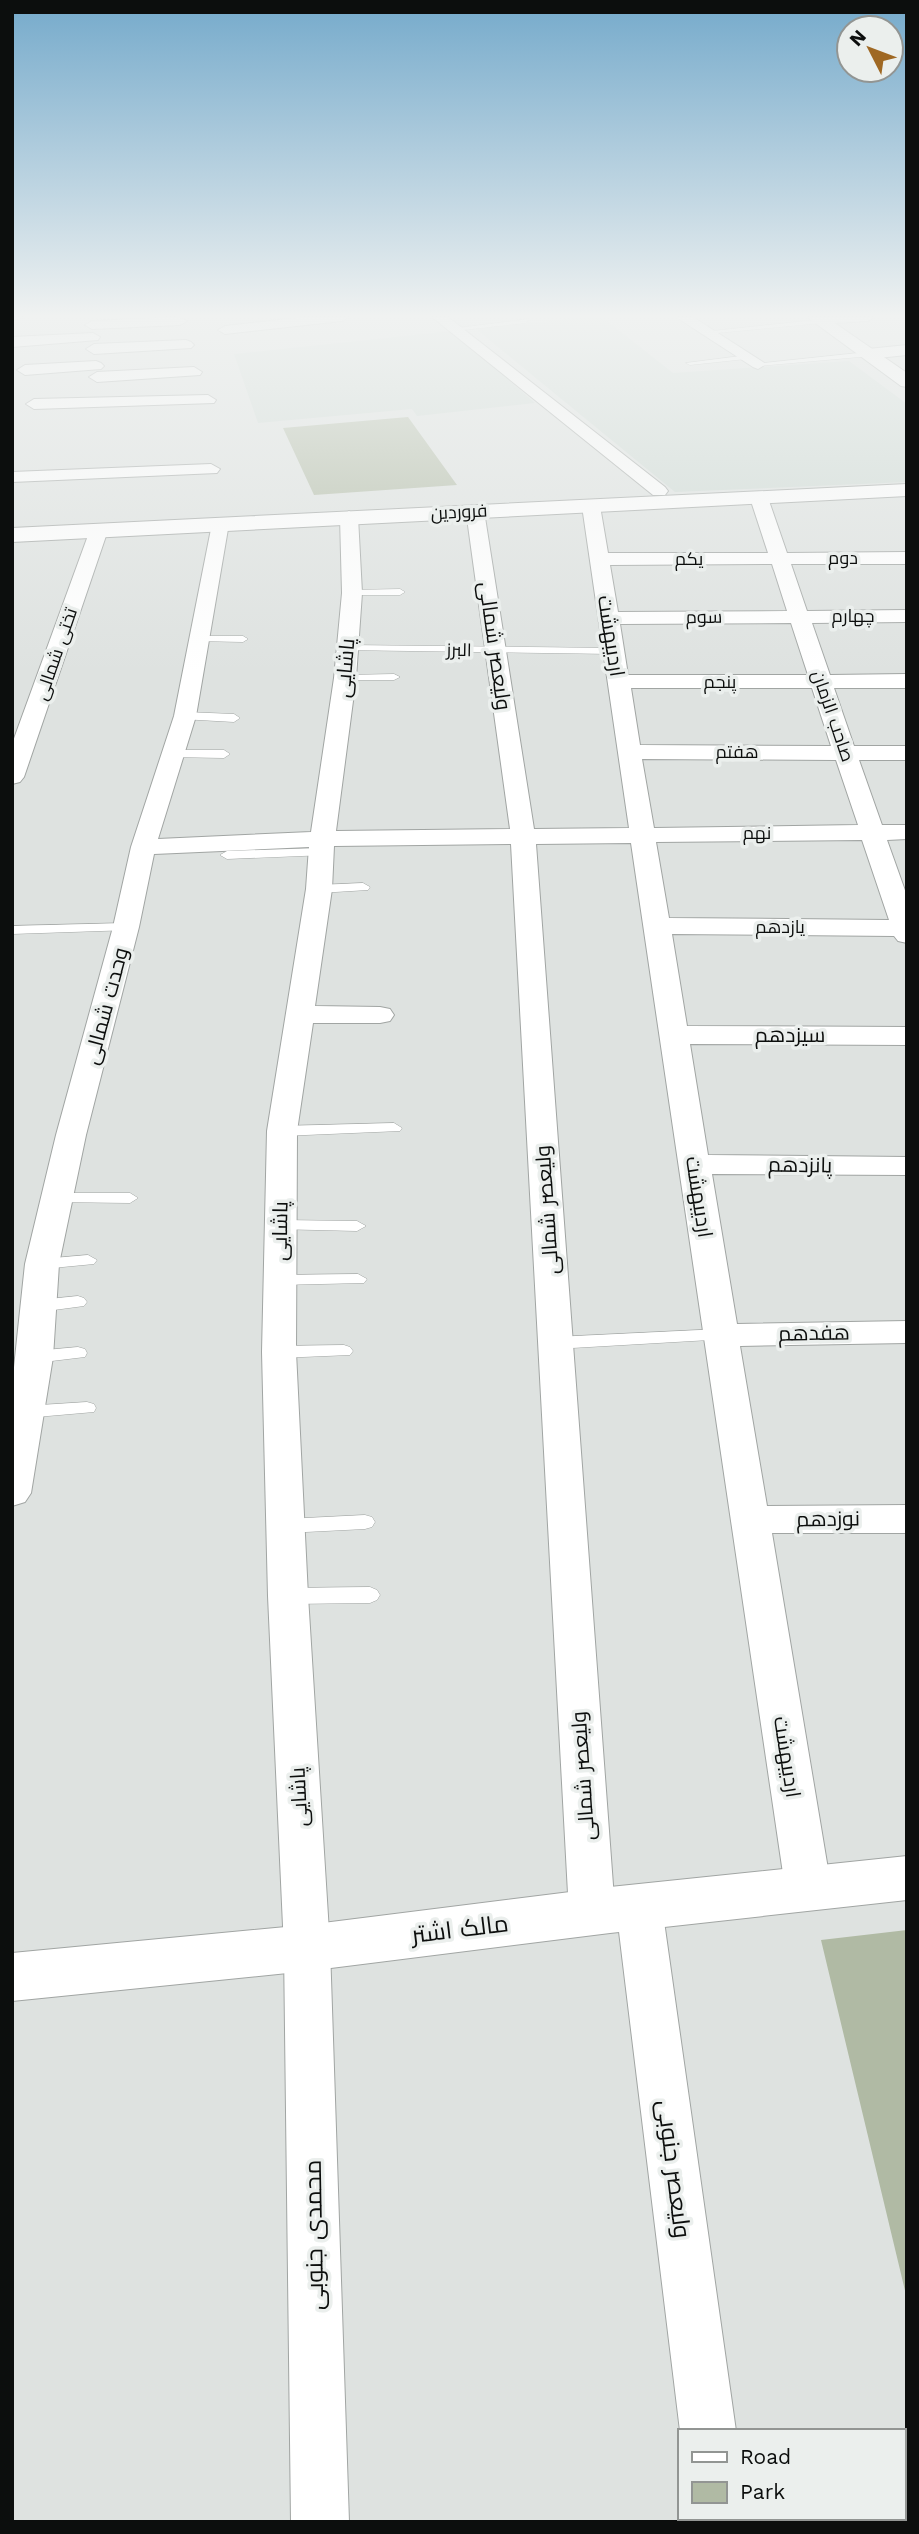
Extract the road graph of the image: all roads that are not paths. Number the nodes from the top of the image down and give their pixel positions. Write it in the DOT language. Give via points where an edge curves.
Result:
graph roads {
  1 [pos="588,435"];
  2 [pos="211,469"];
  3 [pos="12,477"];
  4 [pos="907,490"];
  5 [pos="659,491"];
  6 [pos="759,498"];
  7 [pos="591,506"];
  8 [pos="475,511"];
  9 [pos="349,517"];
  10 [pos="220,523"];
  11 [pos="99,530"];
  12 [pos="12,535"];
  13 [pos="907,558"];
  14 [pos="599,559"];
  15 [pos="779,559"];
  16 [pos="400,592"];
  17 [pos="352,593"];
  18 [pos="799,616"];
  19 [pos="907,616"];
  20 [pos="608,618"];
  21 [pos="200,639"];
  22 [pos="243,639"];
  23 [pos="495,651"];
  24 [pos="613,651"];
  25 [pos="345,663"];
  26 [pos="394,677"];
  27 [pos="821,681"];
  28 [pos="907,681"];
  29 [pos="618,682"];
  30 [pos="185,716"];
  31 [pos="234,718"];
  32 [pos="629,752"];
  33 [pos="845,752"];
  34 [pos="907,753"];
  35 [pos="172,754"];
  36 [pos="224,754"];
  37 [pos="12,777"];
  38 [pos="872,832"];
  39 [pos="907,832"];
  40 [pos="642,834"];
  41 [pos="523,837"];
  42 [pos="322,846"];
  43 [pos="143,847"];
  44 [pos="227,855"];
  45 [pos="363,887"];
  46 [pos="319,889"];
  47 [pos="656,926"];
  48 [pos="127,927"];
  49 [pos="12,930"];
  50 [pos="906,930"];
  51 [pos="298,1014"];
  52 [pos="380,1015"];
  53 [pos="673,1035"];
  54 [pos="907,1036"];
  55 [pos="394,1128"];
  56 [pos="282,1131"];
  57 [pos="694,1164"];
  58 [pos="907,1166"];
  59 [pos="58,1198"];
  60 [pos="130,1198"];
  61 [pos="280,1225"];
  62 [pos="357,1226"];
  63 [pos="88,1260"];
  64 [pos="42,1264"];
  65 [pos="358,1279"];
  66 [pos="279,1280"];
  67 [pos="78,1302"];
  68 [pos="39,1306"];
  69 [pos="907,1332"];
  70 [pos="721,1335"];
  71 [pos="555,1343"];
  72 [pos="344,1351"];
  73 [pos="279,1352"];
  74 [pos="78,1353"];
  75 [pos="35,1357"];
  76 [pos="87,1408"];
  77 [pos="25,1412"];
  78 [pos="12,1493"];
  79 [pos="907,1518"];
  80 [pos="750,1520"];
  81 [pos="365,1522"];
  82 [pos="286,1526"];
  83 [pos="370,1595"];
  84 [pos="288,1596"];
  85 [pos="907,1878"];
  86 [pos="808,1887"];
  87 [pos="616,1910"];
  88 [pos="307,1948"];
  89 [pos="12,1977"];
  90 [pos="708,2429"];
  91 [pos="320,2522"];
  1 -- 5 [label="street"];
  2 -- 3 [label="street"];
  4 -- 6 [label="street, فروردین"];
  6 -- 7 [label="street, فروردین"];
  6 -- 15 [label="street, صاحب الزمان"];
  7 -- 8 [label="street, فروردین"];
  7 -- 14 [label="street, اردیبهشت"];
  8 -- 9 [label="street, فروردین"];
  8 -- 23 [label="street, ولیعصر شمالی"];
  9 -- 10 [label="street, فروردین"];
  9 -- 17 [label="street, پاشایی"];
  10 -- 11 [label="street, فروردین"];
  10 -- 21 [label="street, وحدت شمالی"];
  11 -- 12 [label="street, فروردین"];
  11 -- 37 [label="street, تختی شمالی"];
  13 -- 15 [label="street, دوم"];
  14 -- 15 [label="street, یکم"];
  14 -- 20 [label="street, اردیبهشت"];
  15 -- 18 [label="street, صاحب الزمان"];
  16 -- 17 [label="lane"];
  17 -- 25 [label="street, پاشایی"];
  18 -- 19 [label="street, چهارم"];
  18 -- 20 [label="street, سوم"];
  18 -- 27 [label="street, صاحب الزمان"];
  20 -- 24 [label="street, اردیبهشت"];
  21 -- 22 [label="lane"];
  21 -- 30 [label="street, وحدت شمالی"];
  23 -- 24 [label="lane, البرز"];
  23 -- 25 [label="lane, البرز"];
  23 -- 41 [label="street, ولیعصر شمالی"];
  24 -- 29 [label="street, اردیبهشت"];
  25 -- 26 [label="lane"];
  25 -- 42 [label="street, پاشایی"];
  27 -- 28 [label="street, پنجم"];
  27 -- 29 [label="street, پنجم"];
  27 -- 33 [label="street, صاحب الزمان"];
  29 -- 32 [label="street, اردیبهشت"];
  30 -- 31 [label="lane"];
  30 -- 35 [label="street, وحدت شمالی"];
  32 -- 33 [label="street, هفتم"];
  32 -- 40 [label="street, اردیبهشت"];
  33 -- 34 [label="street, هفتم"];
  33 -- 38 [label="street, صاحب الزمان"];
  35 -- 36 [label="lane"];
  35 -- 43 [label="street, وحدت شمالی"];
  38 -- 39 [label="street, نهم"];
  38 -- 40 [label="street, نهم"];
  38 -- 50 [label="street, صاحب الزمان"];
  40 -- 41 [label="street, نهم"];
  40 -- 47 [label="street, اردیبهشت"];
  41 -- 42 [label="street, نهم"];
  41 -- 71 [label="street, ولیعصر شمالی"];
  42 -- 43 [label="street, نهم"];
  42 -- 44 [label="lane"];
  42 -- 46 [label="street, پاشایی"];
  43 -- 48 [label="street, وحدت شمالی"];
  45 -- 46 [label="lane"];
  46 -- 51 [label="street, پاشایی"];
  47 -- 50 [label="street, یازدهم"];
  47 -- 53 [label="street, اردیبهشت"];
  48 -- 49 [label="lane"];
  48 -- 59 [label="street, وحدت شمالی"];
  51 -- 52 [label="street"];
  51 -- 56 [label="street, پاشایی"];
  53 -- 54 [label="street, سیزدهم"];
  53 -- 57 [label="street, اردیبهشت"];
  55 -- 56 [label="lane"];
  56 -- 61 [label="street, پاشایی"];
  57 -- 58 [label="street, پانزدهم"];
  57 -- 70 [label="street, اردیبهشت"];
  59 -- 60 [label="lane"];
  59 -- 64 [label="street, وحدت شمالی"];
  61 -- 62 [label="lane"];
  61 -- 66 [label="street, پاشایی"];
  63 -- 64 [label="lane"];
  64 -- 68 [label="street, وحدت شمالی"];
  65 -- 66 [label="lane"];
  66 -- 73 [label="street, پاشایی"];
  67 -- 68 [label="lane"];
  68 -- 75 [label="street, وحدت شمالی"];
  69 -- 70 [label="street, هفدهم"];
  70 -- 71 [label="lane"];
  70 -- 80 [label="street, اردیبهشت"];
  71 -- 87 [label="street, ولیعصر شمالی"];
  72 -- 73 [label="lane"];
  73 -- 82 [label="street, پاشایی"];
  74 -- 75 [label="lane"];
  75 -- 77 [label="street, وحدت شمالی"];
  76 -- 77 [label="lane"];
  77 -- 78 [label="street, وحدت شمالی"];
  79 -- 80 [label="street, نوزدهم"];
  80 -- 86 [label="street, اردیبهشت"];
  81 -- 82 [label="lane"];
  82 -- 84 [label="street, پاشایی"];
  83 -- 84 [label="lane"];
  84 -- 88 [label="street, پاشایی"];
  85 -- 86 [label="street, مالک اشتر"];
  86 -- 87 [label="street, مالک اشتر"];
  87 -- 88 [label="street, مالک اشتر"];
  87 -- 90 [label="street, ولیعصر جنوبی"];
  88 -- 89 [label="street, مالک اشتر"];
  88 -- 91 [label="street, محمدی جنوبی"];
}
